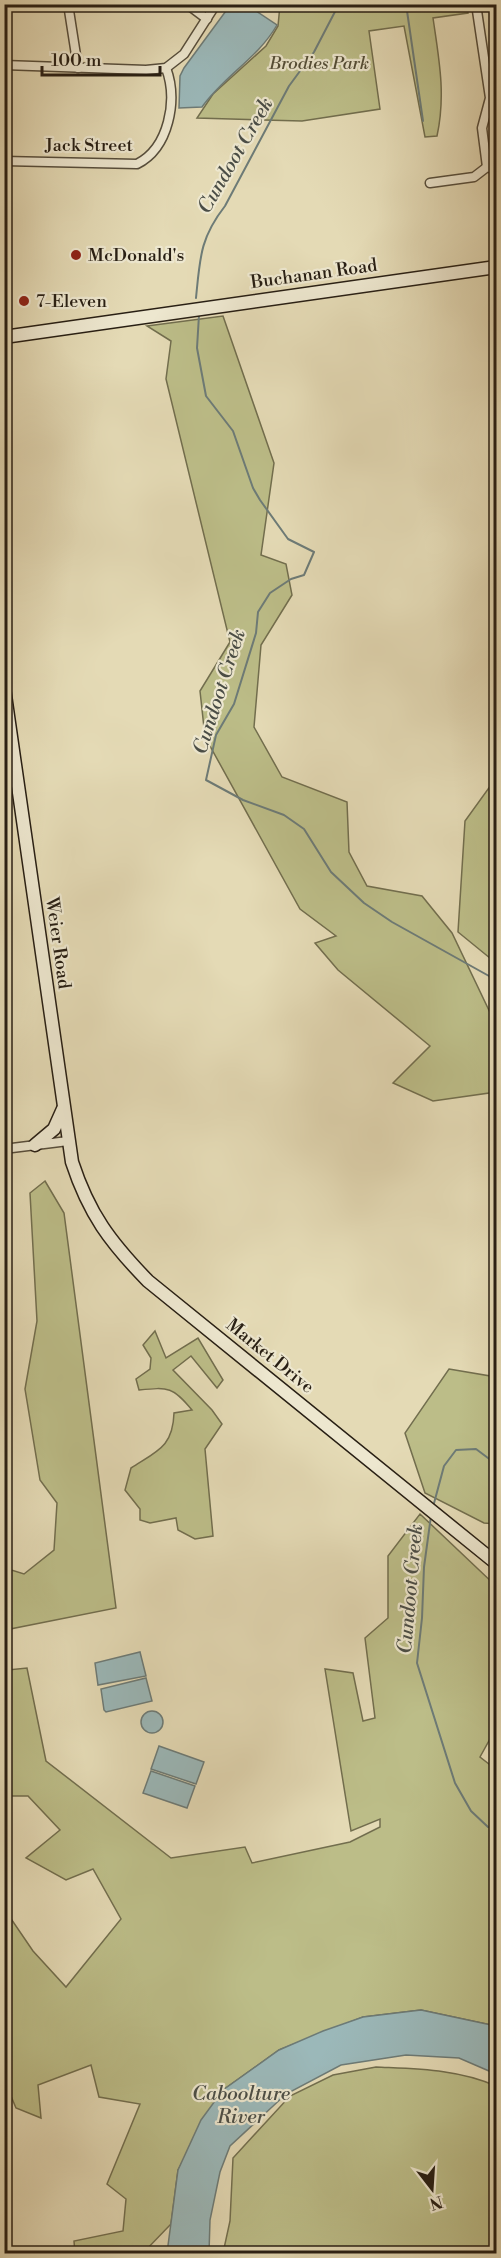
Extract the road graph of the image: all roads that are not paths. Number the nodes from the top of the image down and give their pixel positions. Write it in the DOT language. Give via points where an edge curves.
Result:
graph roads {
  1 [pos="68,4"];
  2 [pos="187,4"];
  3 [pos="216,4"];
  4 [pos="476,4"];
  5 [pos="207,19"];
  6 [pos="4,65"];
  7 [pos="78,68"];
  8 [pos="166,68"];
  9 [pos="4,161"];
  10 [pos="487,167"];
  11 [pos="496,170"];
  12 [pos="430,183"];
  13 [pos="496,267"];
  14 [pos="137,316"];
  15 [pos="4,329"];
  16 [pos="4,337"];
  17 [pos="4,688"];
  18 [pos="63,1107"];
  19 [pos="68,1141"];
  20 [pos="35,1145"];
  21 [pos="4,1149"];
  22 [pos="496,1563"];
  1 -- 7 [label="street"];
  2 -- 5 [label="street"];
  3 -- 5 [label="street"];
  4 -- 10 [label="street" via="490,98 482,128"];
  5 -- 8 [label="street" via="184,54"];
  6 -- 7 [label="street"];
  7 -- 8 [label="street"];
  8 -- 9 [label="street, Jack Street" via="171,81 170,111 166,130 151,157 137,164"];
  10 -- 11 [label="street"];
  10 -- 12 [label="street" via="474,177"];
  13 -- 14 [label="street, Buchanan Road"];
  14 -- 15 [label="street, Buchanan Road"];
  14 -- 16 [label="street, Buchanan Road"];
  17 -- 18 [label="street, Weier Road"];
  18 -- 19 [label="street, Weier Road"];
  18 -- 20 [label="street" via="54,1129"];
  19 -- 20 [label="street"];
  19 -- 22 [label="street, Market Drive" via="80,1186 114,1245 148,1281"];
  20 -- 21 [label="street"];
}
